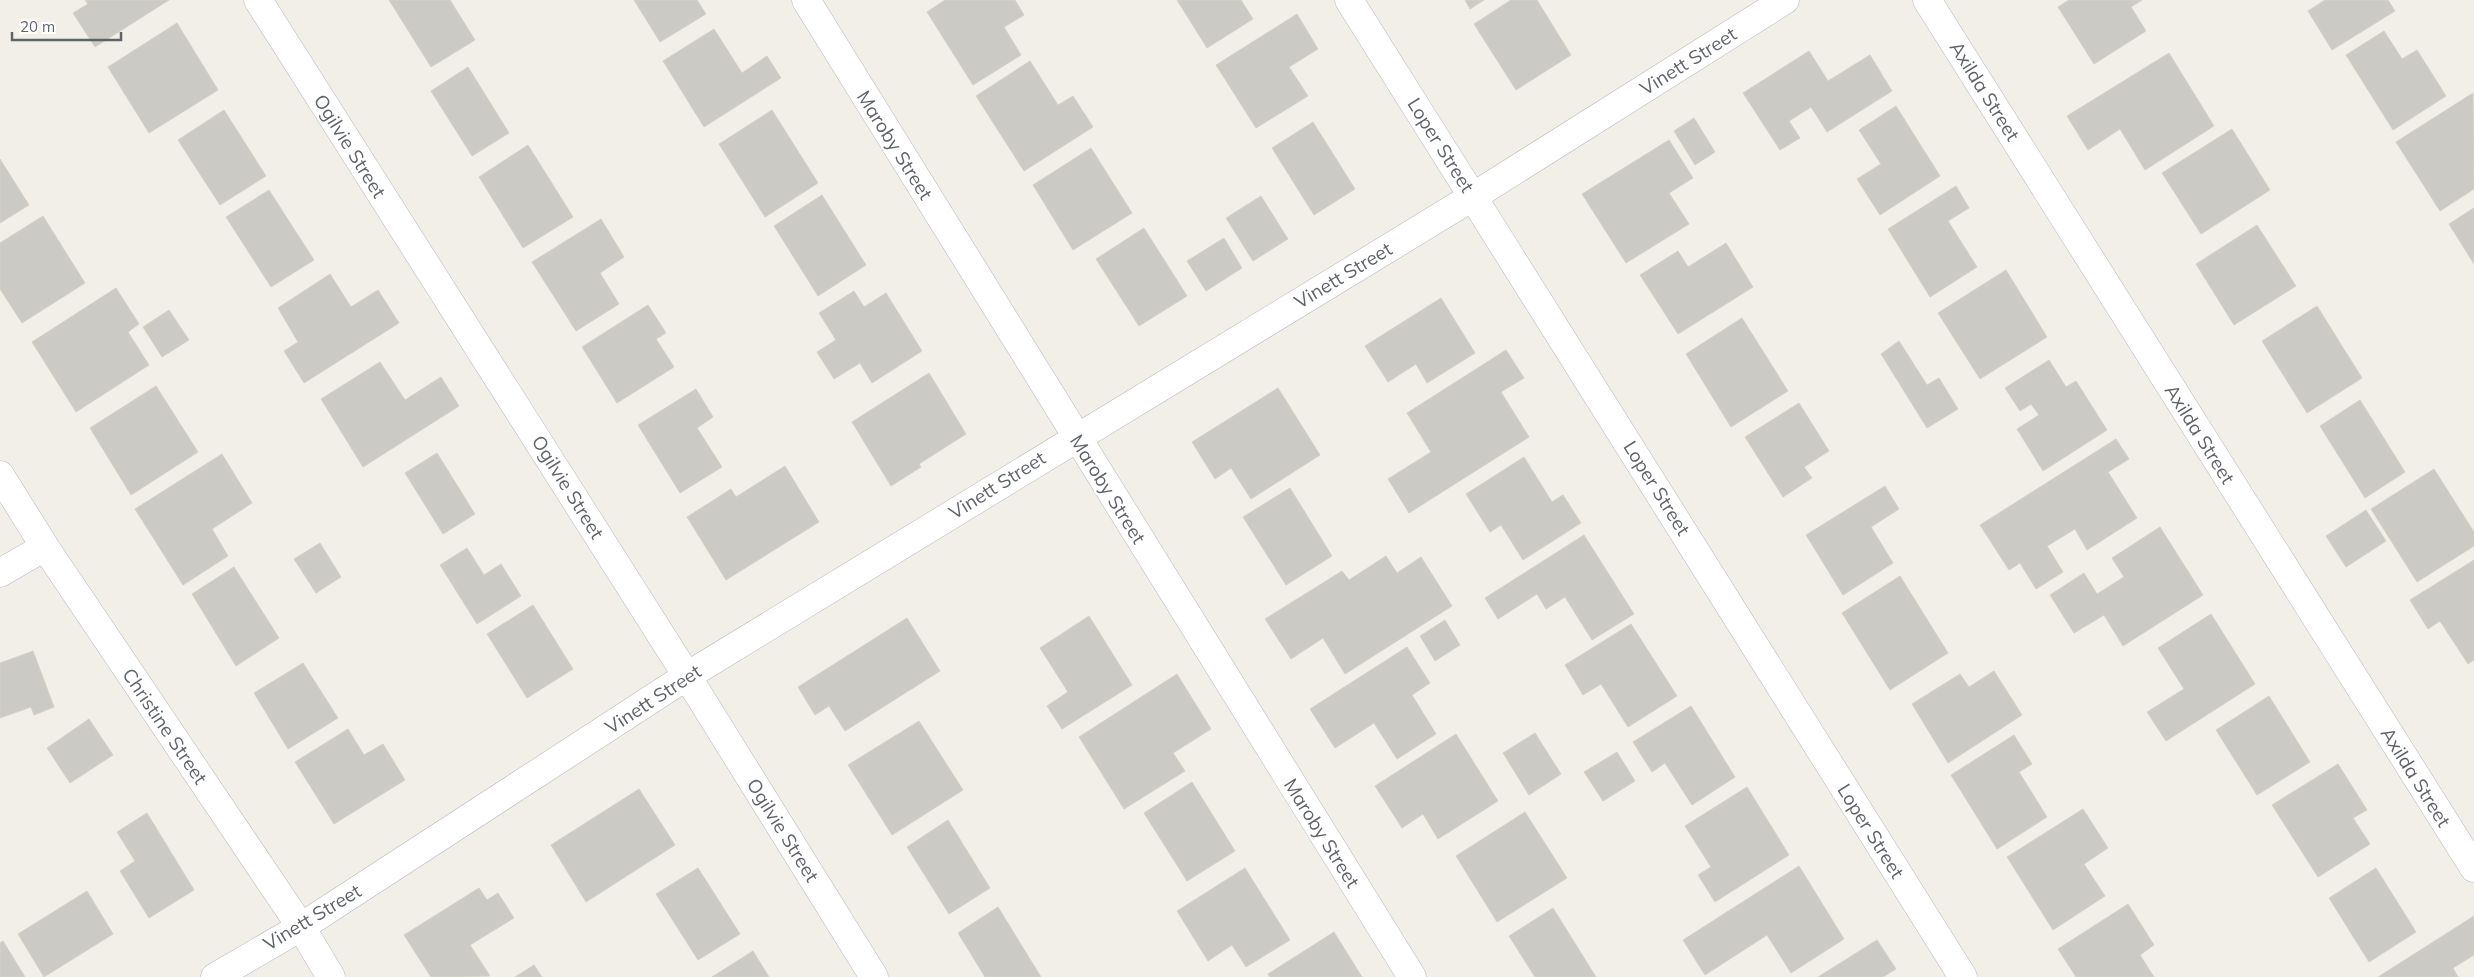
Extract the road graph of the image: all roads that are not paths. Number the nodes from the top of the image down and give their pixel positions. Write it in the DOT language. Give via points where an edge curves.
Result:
graph roads {
  1 [pos="258,0"];
  2 [pos="806,0"];
  3 [pos="1349,0"];
  4 [pos="1784,0"];
  5 [pos="1927,0"];
  6 [pos="1474,196"];
  7 [pos="1076,437"];
  8 [pos="0,475"];
  9 [pos="45,547"];
  10 [pos="0,573"];
  11 [pos="688,676"];
  12 [pos="2474,868"];
  13 [pos="300,926"];
  14 [pos="215,977"];
  15 [pos="331,977"];
  16 [pos="874,977"];
  17 [pos="1412,977"];
  18 [pos="1962,977"];
  1 -- 11 [label="street, Ogilvie Street"];
  2 -- 7 [label="street, Maroby Street"];
  3 -- 6 [label="street, Loper Street"];
  4 -- 6 [label="street, Vinett Street"];
  5 -- 12 [label="street, Axilda Street"];
  6 -- 7 [label="street, Vinett Street"];
  6 -- 18 [label="street, Loper Street"];
  7 -- 11 [label="street, Vinett Street"];
  7 -- 17 [label="street, Maroby Street"];
  8 -- 9 [label="street, Christine Street"];
  9 -- 10 [label="street"];
  9 -- 13 [label="street, Christine Street"];
  11 -- 13 [label="street, Vinett Street"];
  11 -- 16 [label="street, Ogilvie Street"];
  13 -- 14 [label="street, Vinett Street"];
  13 -- 15 [label="street, Christine Street"];
}
